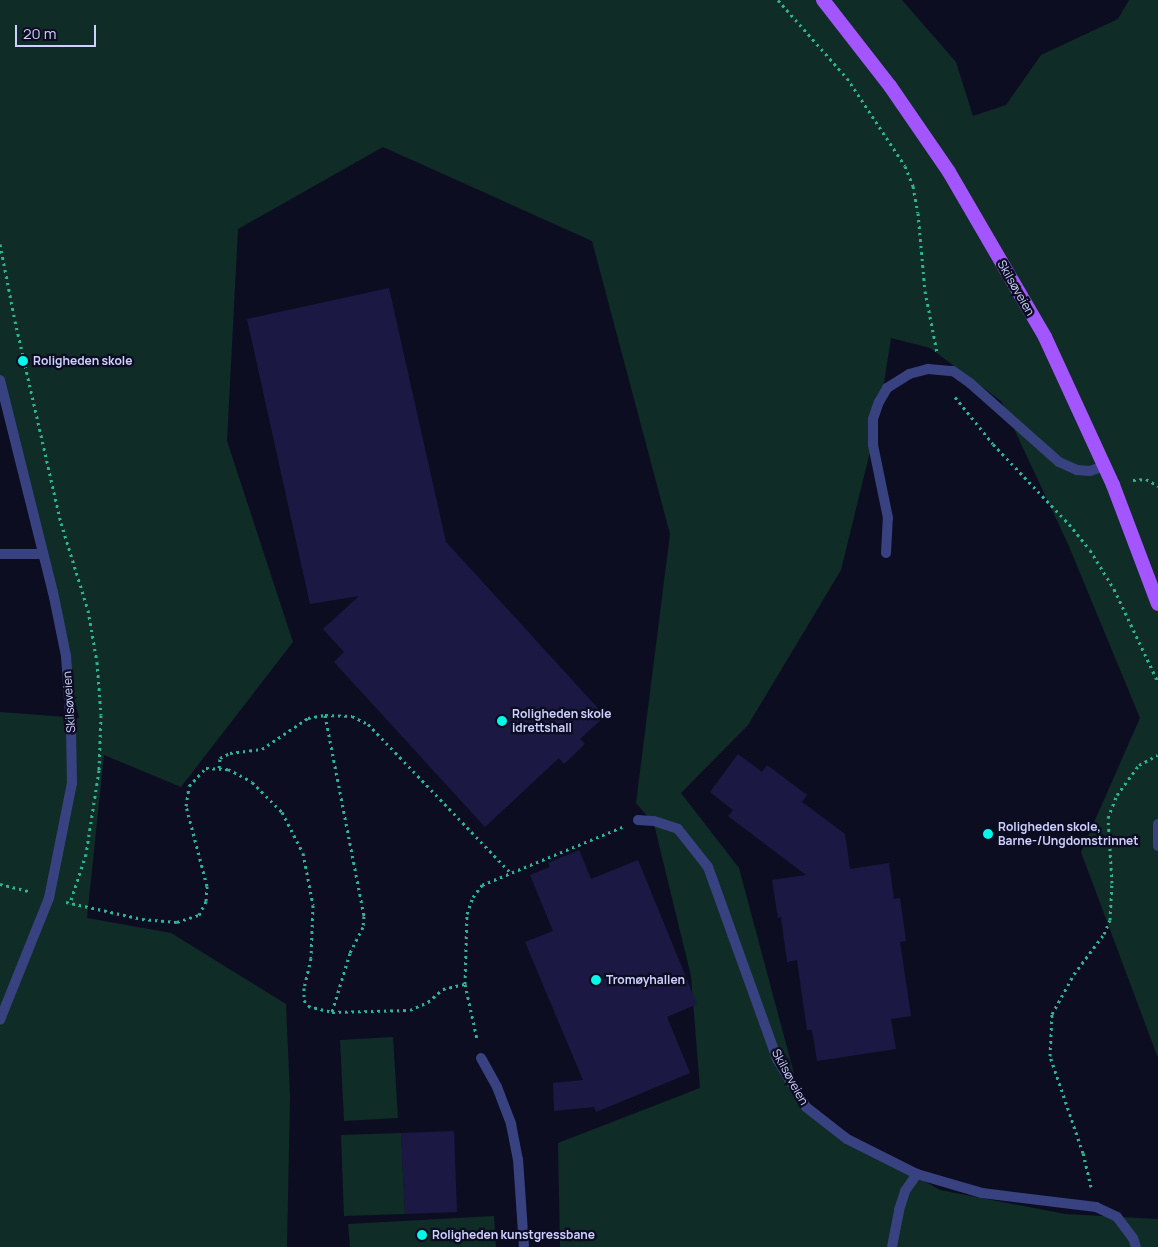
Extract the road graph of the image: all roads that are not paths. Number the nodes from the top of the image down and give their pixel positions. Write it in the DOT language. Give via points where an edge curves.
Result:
graph roads {
  1 [pos="823,0"];
  2 [pos="0,380"];
  3 [pos="1104,466"];
  4 [pos="2,551"];
  5 [pos="886,553"];
  6 [pos="43,554"];
  7 [pos="1158,604"];
  8 [pos="638,820"];
  9 [pos="1158,824"];
  10 [pos="1158,846"];
  11 [pos="0,1020"];
  12 [pos="481,1058"];
  13 [pos="917,1174"];
  14 [pos="524,1247"];
  15 [pos="892,1247"];
  16 [pos="1136,1247"];
  1 -- 3 [label="main road, Skilsøveien" via="890,86 949,172 1045,337"];
  2 -- 6 [label="street, Skilsøveien"];
  3 -- 5 [label="street" via="1090,471 1077,470 1060,462 953,371 928,369 909,374 887,388 873,419 873,445 888,518"];
  3 -- 7 [label="main road, Skilsøveien"];
  4 -- 6 [label="street"];
  6 -- 11 [label="street, Skilsøveien" via="66,656 72,727 72,783 49,898"];
  8 -- 13 [label="street, Skilsøveien" via="654,821 678,829 708,867 777,1059 806,1107 846,1140"];
  9 -- 10 [label="street"];
  12 -- 14 [label="street" via="512,1124 518,1159"];
  13 -- 15 [label="street" via="899,1210"];
  13 -- 16 [label="street, Skilsøveien" via="982,1194 1096,1207 1117,1217"];
}
